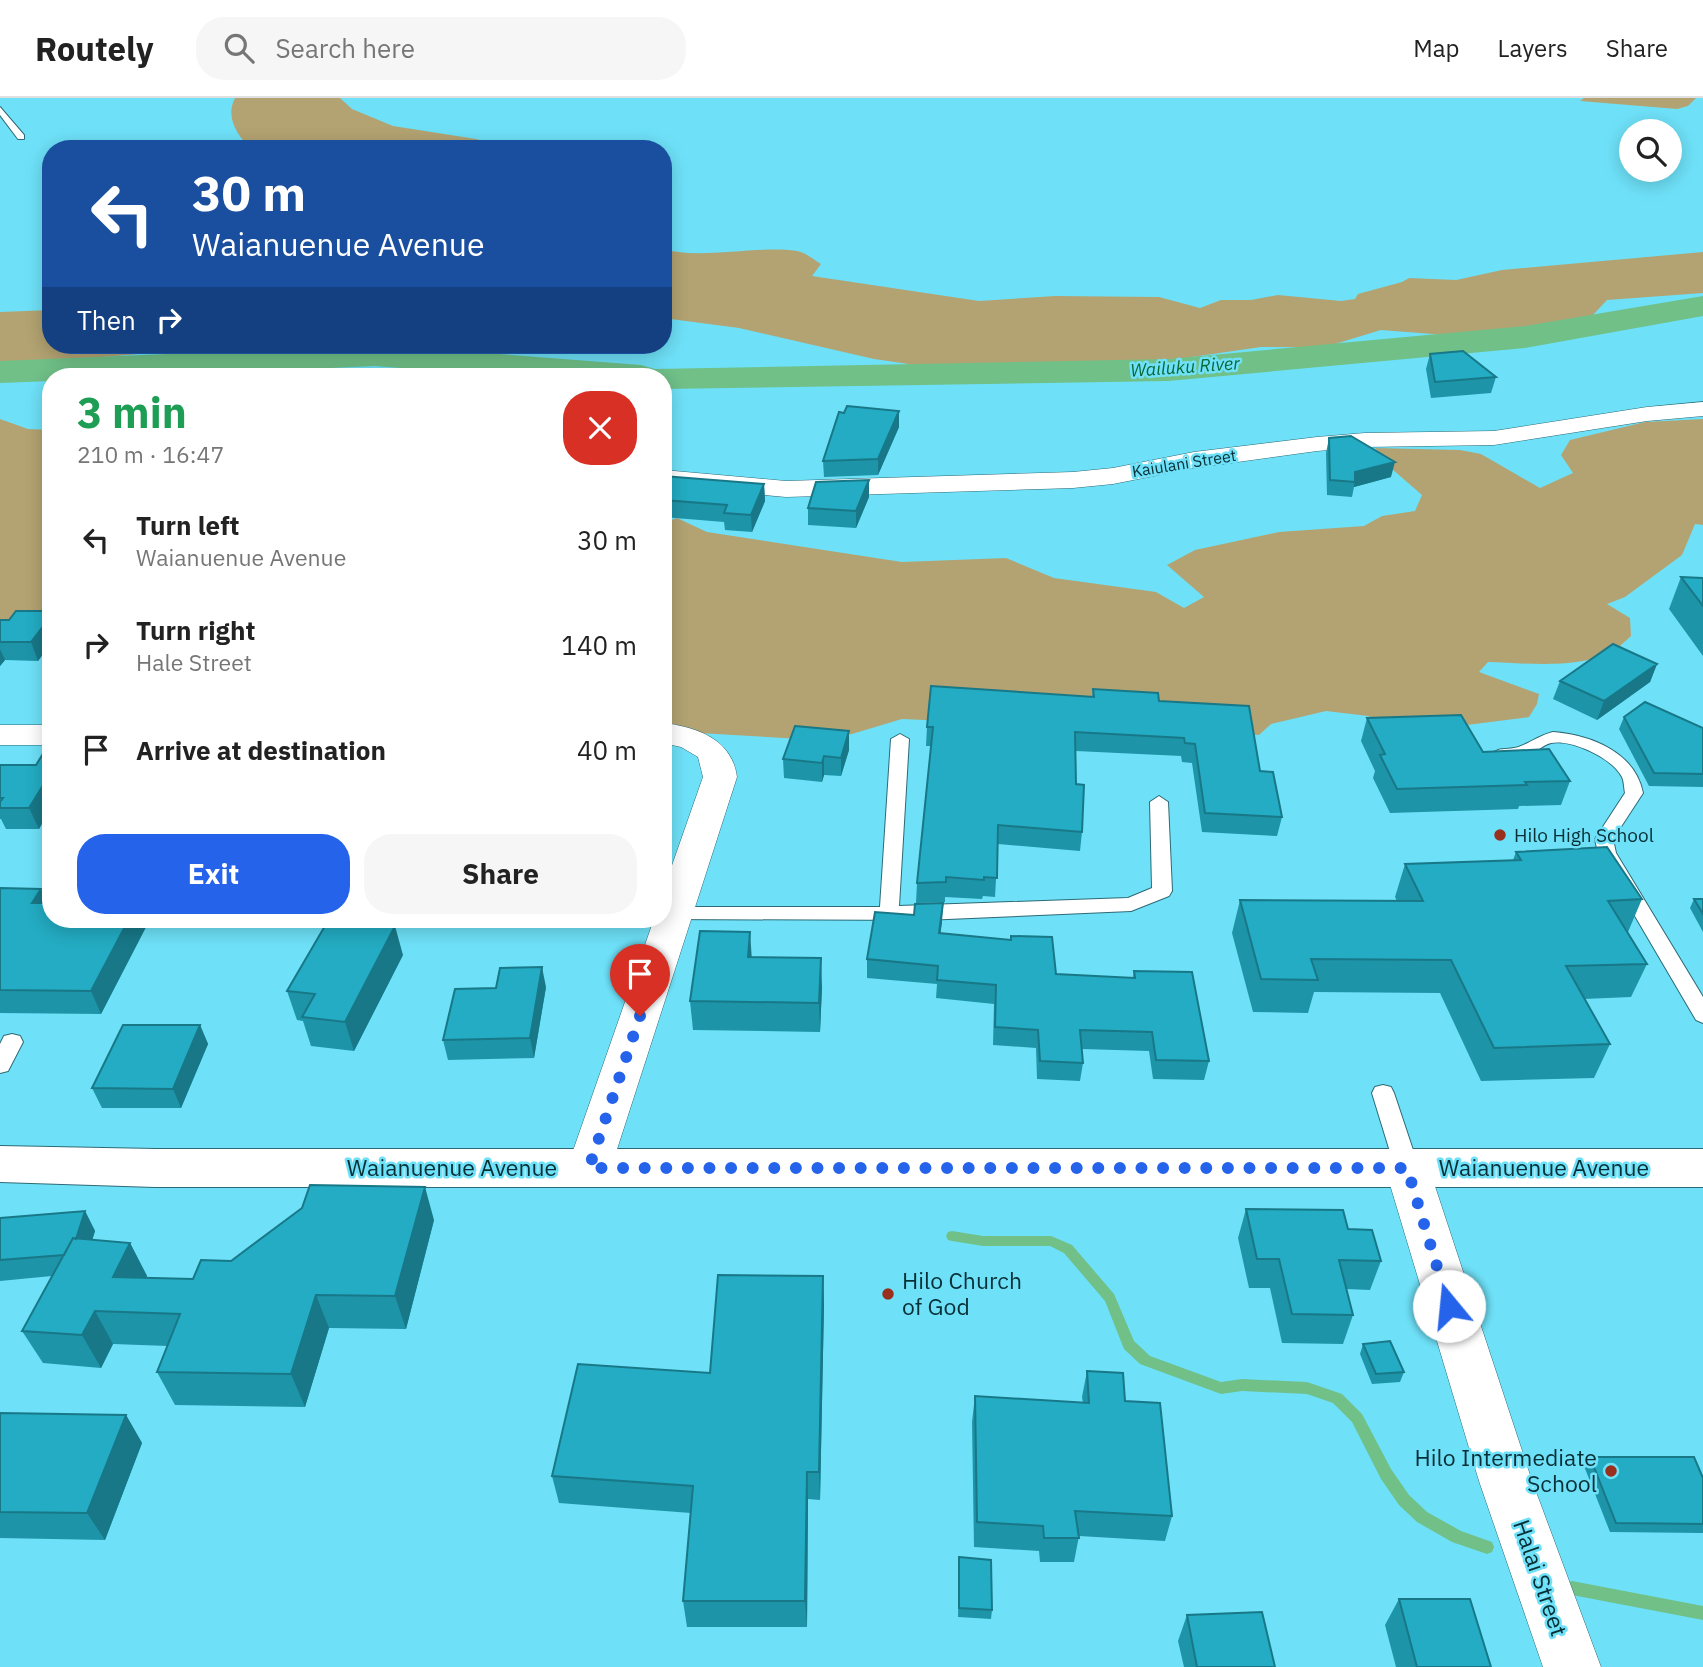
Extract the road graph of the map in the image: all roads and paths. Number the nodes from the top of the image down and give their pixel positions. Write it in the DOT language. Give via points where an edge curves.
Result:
graph roads {
  1 [pos="0,109"];
  2 [pos="21,137"];
  3 [pos="1703,409"];
  4 [pos="672,479"];
  5 [pos="0,735"];
  6 [pos="42,735"];
  7 [pos="672,735"];
  8 [pos="900,739"];
  9 [pos="1490,754"];
  10 [pos="1159,802"];
  11 [pos="889,912"];
  12 [pos="673,914"];
  13 [pos="672,917"];
  14 [pos="668,928"];
  15 [pos="1703,1015"];
  16 [pos="12,1042"];
  17 [pos="0,1065"];
  18 [pos="1382,1093"];
  19 [pos="0,1164"];
  20 [pos="589,1168"];
  21 [pos="1407,1168"];
  22 [pos="1703,1168"];
  23 [pos="1572,1667"];
  1 -- 2 [label="lane"];
  3 -- 4 [label="street, Kaiulani Street" via="1494,438 1317,444 1073,480 786,489"];
  5 -- 6 [label="street"];
  7 -- 12 [label="street" via="705,747 717,761 720,777"];
  8 -- 11 [label="lane"];
  9 -- 15 [label="lane" via="1521,753 1552,737 1574,739 1616,759 1631,776 1634,793 1604,838 1607,853"];
  10 -- 11 [label="lane" via="1162,891 1131,904"];
  11 -- 12 [label="lane"];
  12 -- 13 [label="street"];
  14 -- 20 [label="street"];
  16 -- 17 [label="lane"];
  18 -- 21 [label="lane"];
  19 -- 20 [label="main road, Waianuenue Avenue"];
  20 -- 21 [label="main road, Waianuenue Avenue"];
  21 -- 22 [label="main road, Waianuenue Avenue"];
  21 -- 23 [label="street, Halai Street" via="1456,1329"];
}
